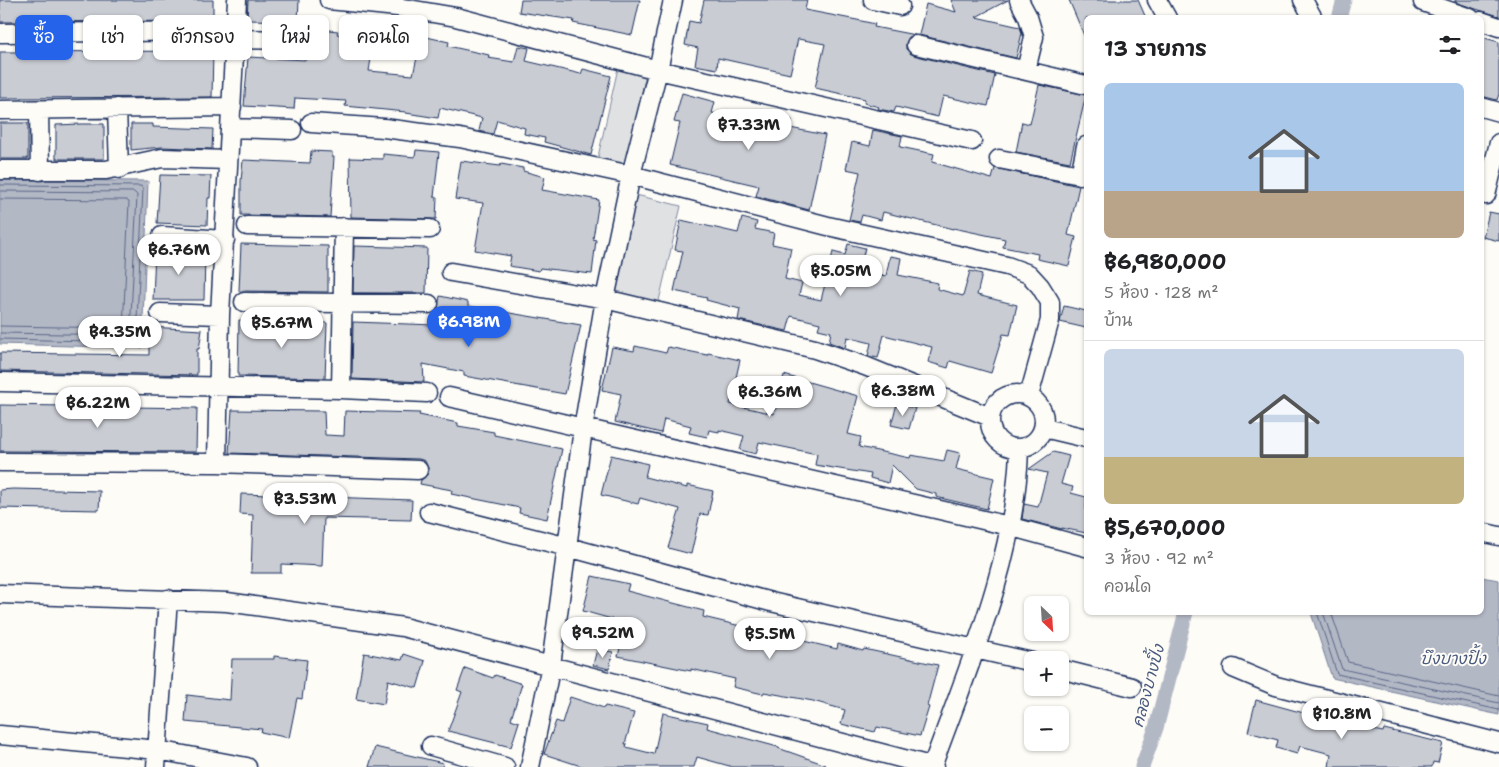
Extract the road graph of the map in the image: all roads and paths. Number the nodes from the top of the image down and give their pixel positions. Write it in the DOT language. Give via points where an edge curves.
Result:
graph roads {
  1 [pos="236,0"];
  2 [pos="329,0"];
  3 [pos="673,0"];
  4 [pos="874,0"];
  5 [pos="1019,0"];
  6 [pos="1157,0"];
  7 [pos="1303,0"];
  8 [pos="1423,2"];
  9 [pos="900,6"];
  10 [pos="236,15"];
  11 [pos="1165,15"];
  12 [pos="1311,15"];
  13 [pos="1461,15"];
  14 [pos="1484,22"];
  15 [pos="1499,27"];
  16 [pos="0,33"];
  17 [pos="153,34"];
  18 [pos="916,45"];
  19 [pos="234,60"];
  20 [pos="658,70"];
  21 [pos="1026,70"];
  22 [pos="1084,84"];
  23 [pos="232,107"];
  24 [pos="117,108"];
  25 [pos="1484,108"];
  26 [pos="0,110"];
  27 [pos="39,110"];
  28 [pos="1499,112"];
  29 [pos="311,123"];
  30 [pos="230,128"];
  31 [pos="292,130"];
  32 [pos="972,141"];
  33 [pos="1499,143"];
  34 [pos="1084,156"];
  35 [pos="999,159"];
  36 [pos="228,160"];
  37 [pos="119,168"];
  38 [pos="0,170"];
  39 [pos="40,171"];
  40 [pos="631,174"];
  41 [pos="1489,195"];
  42 [pos="246,226"];
  43 [pos="344,227"];
  44 [pos="430,229"];
  45 [pos="162,236"];
  46 [pos="225,240"];
  47 [pos="451,272"];
  48 [pos="605,299"];
  49 [pos="244,302"];
  50 [pos="343,303"];
  51 [pos="429,304"];
  52 [pos="160,313"];
  53 [pos="220,315"];
  54 [pos="0,382"];
  55 [pos="218,387"];
  56 [pos="341,389"];
  57 [pos="427,393"];
  58 [pos="449,396"];
  59 [pos="1029,396"];
  60 [pos="990,417"];
  61 [pos="1044,428"];
  62 [pos="583,429"];
  63 [pos="1084,438"];
  64 [pos="1019,449"];
  65 [pos="0,462"];
  66 [pos="217,463"];
  67 [pos="418,470"];
  68 [pos="429,512"];
  69 [pos="1010,526"];
  70 [pos="1484,533"];
  71 [pos="1499,536"];
  72 [pos="1084,545"];
  73 [pos="568,547"];
  74 [pos="0,594"];
  75 [pos="168,599"];
  76 [pos="976,648"];
  77 [pos="1024,660"];
  78 [pos="551,665"];
  79 [pos="1233,668"];
  80 [pos="1069,671"];
  81 [pos="1132,687"];
  82 [pos="0,735"];
  83 [pos="1499,743"];
  84 [pos="431,746"];
  85 [pos="157,759"];
  86 [pos="247,767"];
  87 [pos="505,767"];
  88 [pos="530,767"];
  89 [pos="932,767"];
  1 -- 10 [label="street"];
  2 -- 20 [label="street" via="456,17"];
  3 -- 20 [label="street"];
  4 -- 9 [label="street"];
  5 -- 21 [label="street" via="1034,37"];
  6 -- 11 [label="street"];
  7 -- 12 [label="street"];
  8 -- 13 [label="street"];
  14 -- 15 [label="street"];
  16 -- 17 [label="street"];
  18 -- 21 [label="street"];
  19 -- 23 [label="street"];
  20 -- 32 [label="street"];
  20 -- 40 [label="street"];
  21 -- 22 [label="street"];
  23 -- 24 [label="street"];
  23 -- 30 [label="street"];
  24 -- 27 [label="street"];
  24 -- 37 [label="street"];
  25 -- 28 [label="street"];
  26 -- 27 [label="street"];
  27 -- 39 [label="street"];
  29 -- 40 [label="street" via="460,138"];
  30 -- 31 [label="street"];
  30 -- 36 [label="street"];
  33 -- 41 [label="street"];
  34 -- 35 [label="street" via="1080,175"];
  36 -- 37 [label="street" via="162,158"];
  36 -- 46 [label="street"];
  37 -- 39 [label="street"];
  38 -- 39 [label="street"];
  40 -- 48 [label="street"];
  40 -- 59 [label="street" via="828,226 1008,266 1029,274 1050,302 1050,320"];
  42 -- 43 [label="street"];
  43 -- 44 [label="street"];
  43 -- 50 [label="street"];
  45 -- 46 [label="street"];
  46 -- 53 [label="street"];
  47 -- 48 [label="street"];
  48 -- 60 [label="street" via="814,349 865,366"];
  48 -- 62 [label="street"];
  49 -- 50 [label="street"];
  50 -- 51 [label="street"];
  50 -- 56 [label="street"];
  52 -- 53 [label="street"];
  53 -- 55 [label="street"];
  54 -- 55 [label="street"];
  55 -- 56 [label="street"];
  55 -- 66 [label="street"];
  56 -- 57 [label="street"];
  58 -- 62 [label="street"];
  59 -- 60 [label="street" via="1012,394 1004,397 992,409"];
  59 -- 61 [label="street" via="1042,409"];
  60 -- 64 [label="street" via="992,433 997,440"];
  61 -- 63 [label="street"];
  61 -- 64 [label="street" via="1035,442"];
  62 -- 69 [label="street"];
  62 -- 73 [label="street"];
  64 -- 69 [label="street"];
  65 -- 66 [label="street"];
  66 -- 67 [label="street"];
  68 -- 73 [label="street"];
  69 -- 72 [label="street"];
  69 -- 76 [label="street" via="1006,552"];
  70 -- 71 [label="street"];
  73 -- 76 [label="street" via="772,602"];
  73 -- 78 [label="street"];
  74 -- 75 [label="street"];
  75 -- 78 [label="street" via="227,602 403,627"];
  75 -- 85 [label="street"];
  76 -- 77 [label="street"];
  76 -- 89 [label="street"];
  78 -- 88 [label="street"];
  78 -- 89 [label="street"];
  79 -- 83 [label="street" via="1276,686"];
  80 -- 81 [label="street"];
  82 -- 85 [label="street"];
  84 -- 87 [label="street"];
  85 -- 86 [label="street"];
}
